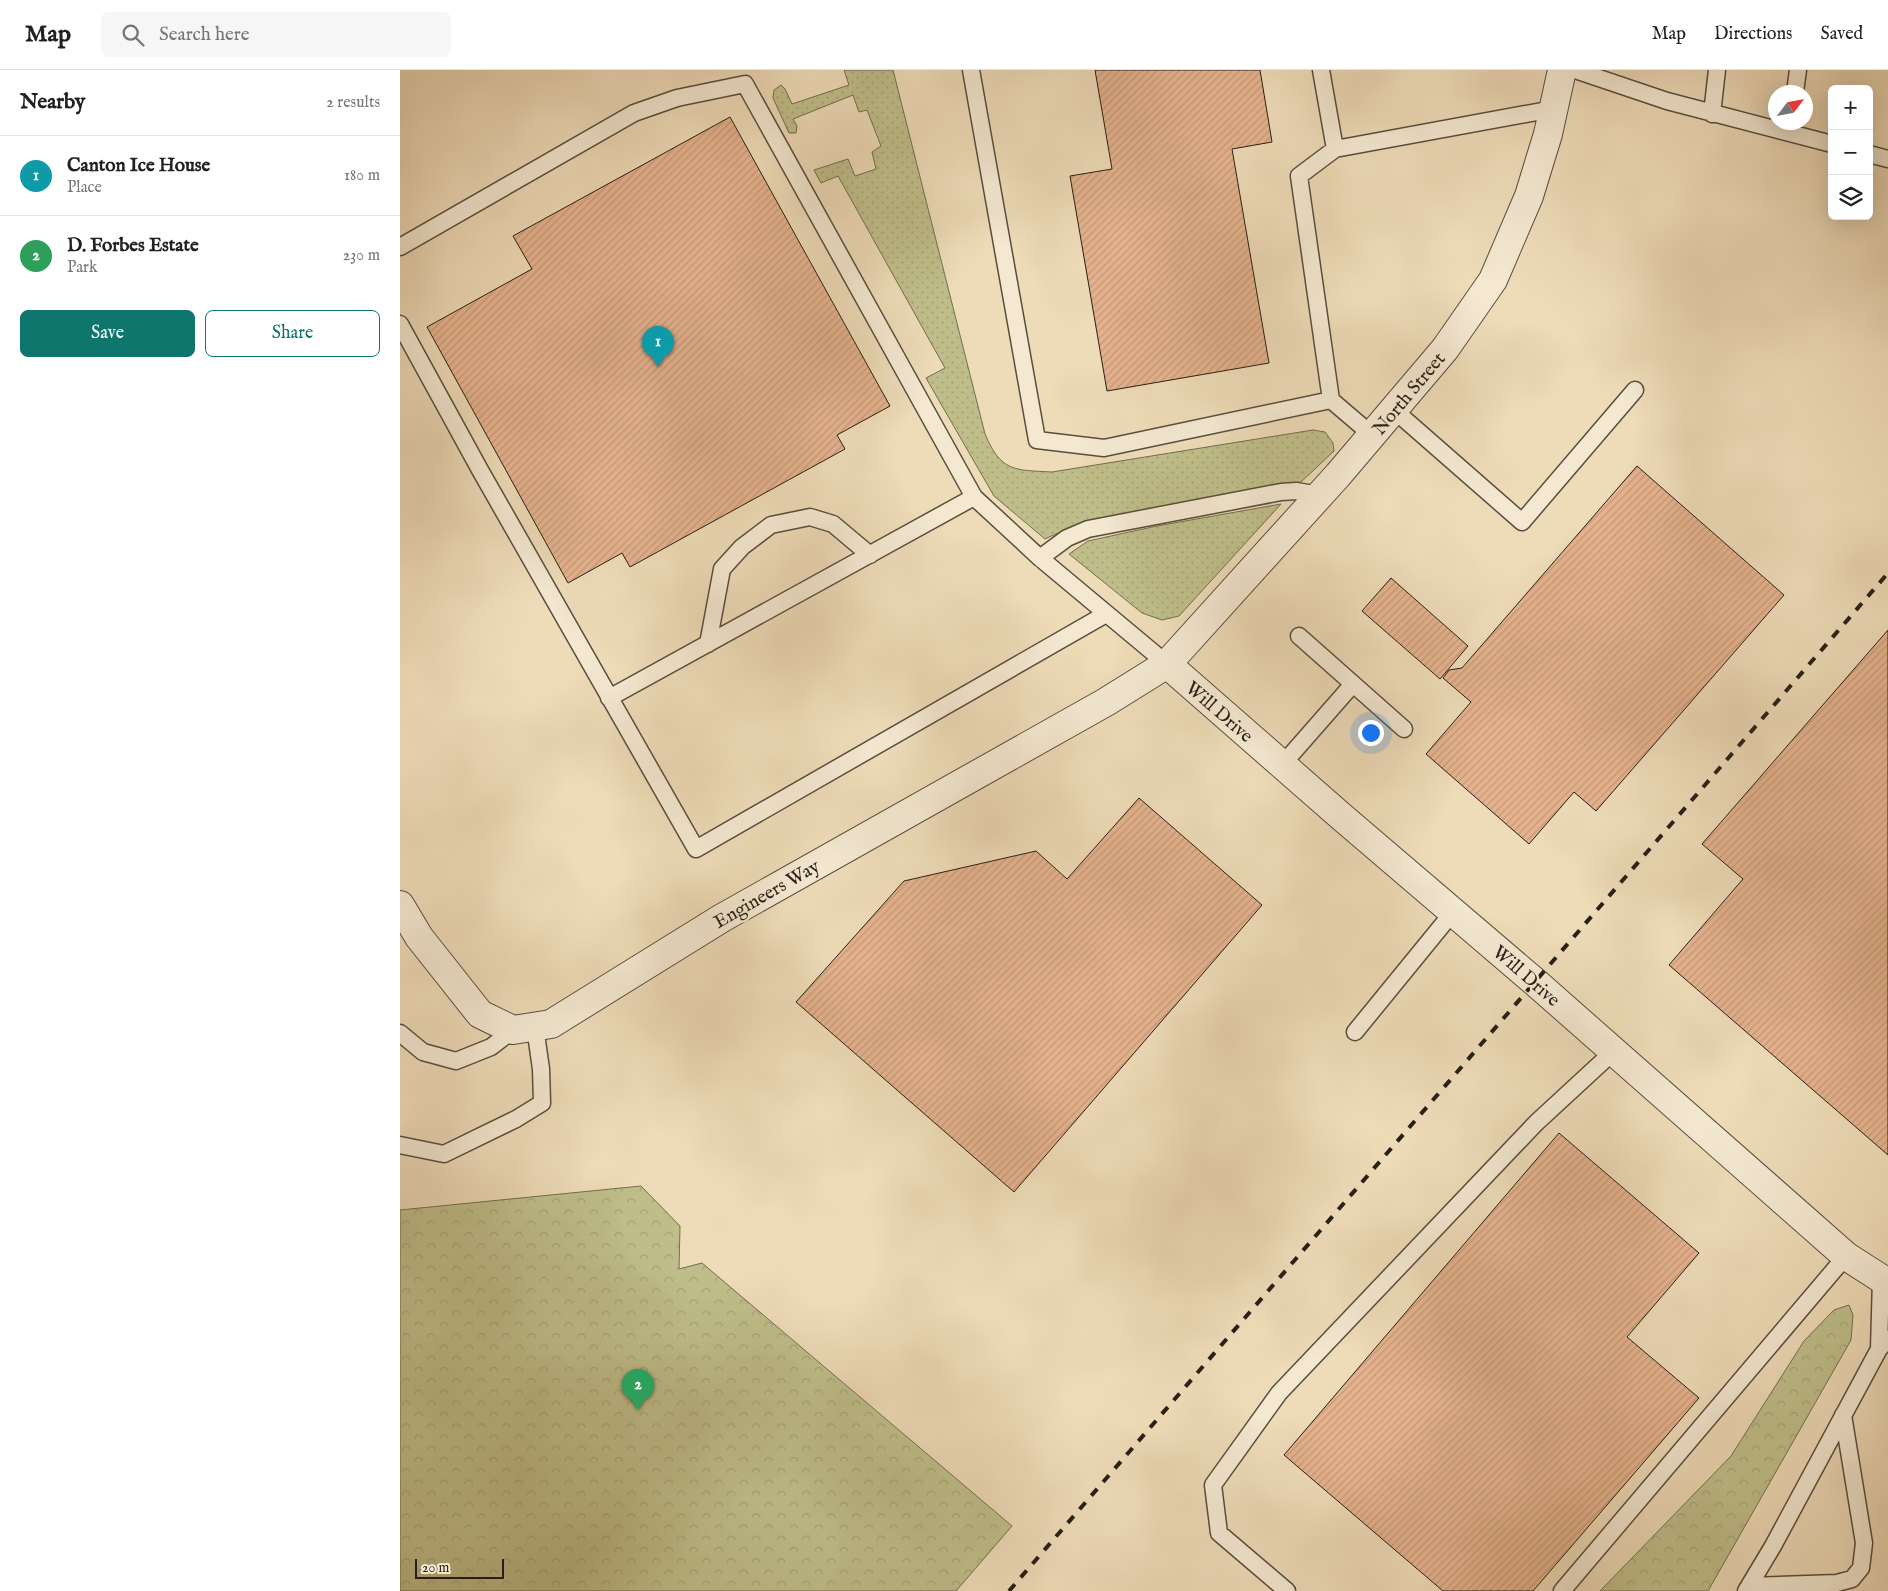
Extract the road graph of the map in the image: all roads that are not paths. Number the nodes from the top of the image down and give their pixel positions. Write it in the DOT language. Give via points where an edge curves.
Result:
graph roads {
  1 [pos="971,70"];
  2 [pos="1321,70"];
  3 [pos="1562,70"];
  4 [pos="1575,70"];
  5 [pos="1717,70"];
  6 [pos="1798,70"];
  7 [pos="1796,85"];
  8 [pos="1553,109"];
  9 [pos="1712,114"];
  10 [pos="1768,123"];
  11 [pos="1798,130"];
  12 [pos="1828,142"];
  13 [pos="1335,149"];
  14 [pos="1873,155"];
  15 [pos="1888,159"];
  16 [pos="400,247"];
  17 [pos="400,324"];
  18 [pos="1635,390"];
  19 [pos="1331,400"];
  20 [pos="1394,410"];
  21 [pos="1372,435"];
  22 [pos="1320,495"];
  23 [pos="974,497"];
  24 [pos="870,555"];
  25 [pos="1040,558"];
  26 [pos="1106,614"];
  27 [pos="1299,636"];
  28 [pos="708,644"];
  29 [pos="1167,664"];
  30 [pos="1353,684"];
  31 [pos="609,698"];
  32 [pos="1404,728"];
  33 [pos="1282,765"];
  34 [pos="400,905"];
  35 [pos="1452,912"];
  36 [pos="524,1028"];
  37 [pos="1355,1032"];
  38 [pos="400,1033"];
  39 [pos="1614,1051"];
  40 [pos="400,1145"];
  41 [pos="1846,1256"];
  42 [pos="1884,1281"];
  43 [pos="1883,1344"];
  44 [pos="1843,1415"];
  45 [pos="1747,1589"];
  46 [pos="1287,1591"];
  47 [pos="1562,1591"];
  1 -- 19 [label="lane" via="1037,440 1104,448"];
  2 -- 13 [label="lane"];
  3 -- 8 [label="street, North Street"];
  4 -- 9 [label="lane"];
  5 -- 9 [label="lane"];
  6 -- 7 [label="lane"];
  8 -- 13 [label="lane"];
  8 -- 20 [label="street, North Street" via="1529,196 1493,280 1445,350"];
  9 -- 10 [label="lane"];
  11 -- 12 [label="lane"];
  13 -- 19 [label="lane" via="1299,176"];
  14 -- 15 [label="lane"];
  16 -- 23 [label="lane" via="634,113 677,98 745,84"];
  17 -- 31 [label="lane"];
  18 -- 20 [label="lane" via="1522,522"];
  19 -- 21 [label="lane"];
  20 -- 21 [label="street, North Street"];
  21 -- 22 [label="street, North Street"];
  22 -- 25 [label="lane" via="1281,492 1088,529 1067,538"];
  22 -- 29 [label="street, North Street"];
  23 -- 24 [label="lane"];
  23 -- 25 [label="lane"];
  24 -- 28 [label="lane"];
  24 -- 28 [label="lane" via="833,524 810,517 771,525 742,547 722,569"];
  25 -- 26 [label="lane"];
  26 -- 29 [label="lane"];
  26 -- 31 [label="lane" via="696,849"];
  27 -- 30 [label="lane"];
  28 -- 31 [label="lane"];
  29 -- 33 [label="street, Will Drive"];
  29 -- 36 [label="street, Engineers Way" via="1106,702 722,918 551,1024"];
  30 -- 32 [label="lane"];
  30 -- 33 [label="lane"];
  33 -- 35 [label="street, Will Drive"];
  34 -- 36 [label="street" via="480,1014"];
  35 -- 37 [label="lane"];
  35 -- 39 [label="street, Will Drive"];
  36 -- 38 [label="lane" via="491,1047 456,1061 423,1052"];
  36 -- 40 [label="lane" via="542,1069 542,1103 444,1154"];
  39 -- 41 [label="street, Will Drive"];
  39 -- 46 [label="lane" via="1536,1123 1279,1393 1213,1486 1219,1533"];
  41 -- 42 [label="street, Will Drive"];
  41 -- 47 [label="lane"];
  42 -- 43 [label="lane"];
  43 -- 44 [label="lane"];
  44 -- 45 [label="lane"];
  44 -- 45 [label="lane" via="1864,1543 1861,1568 1852,1579 1837,1583"];
}
